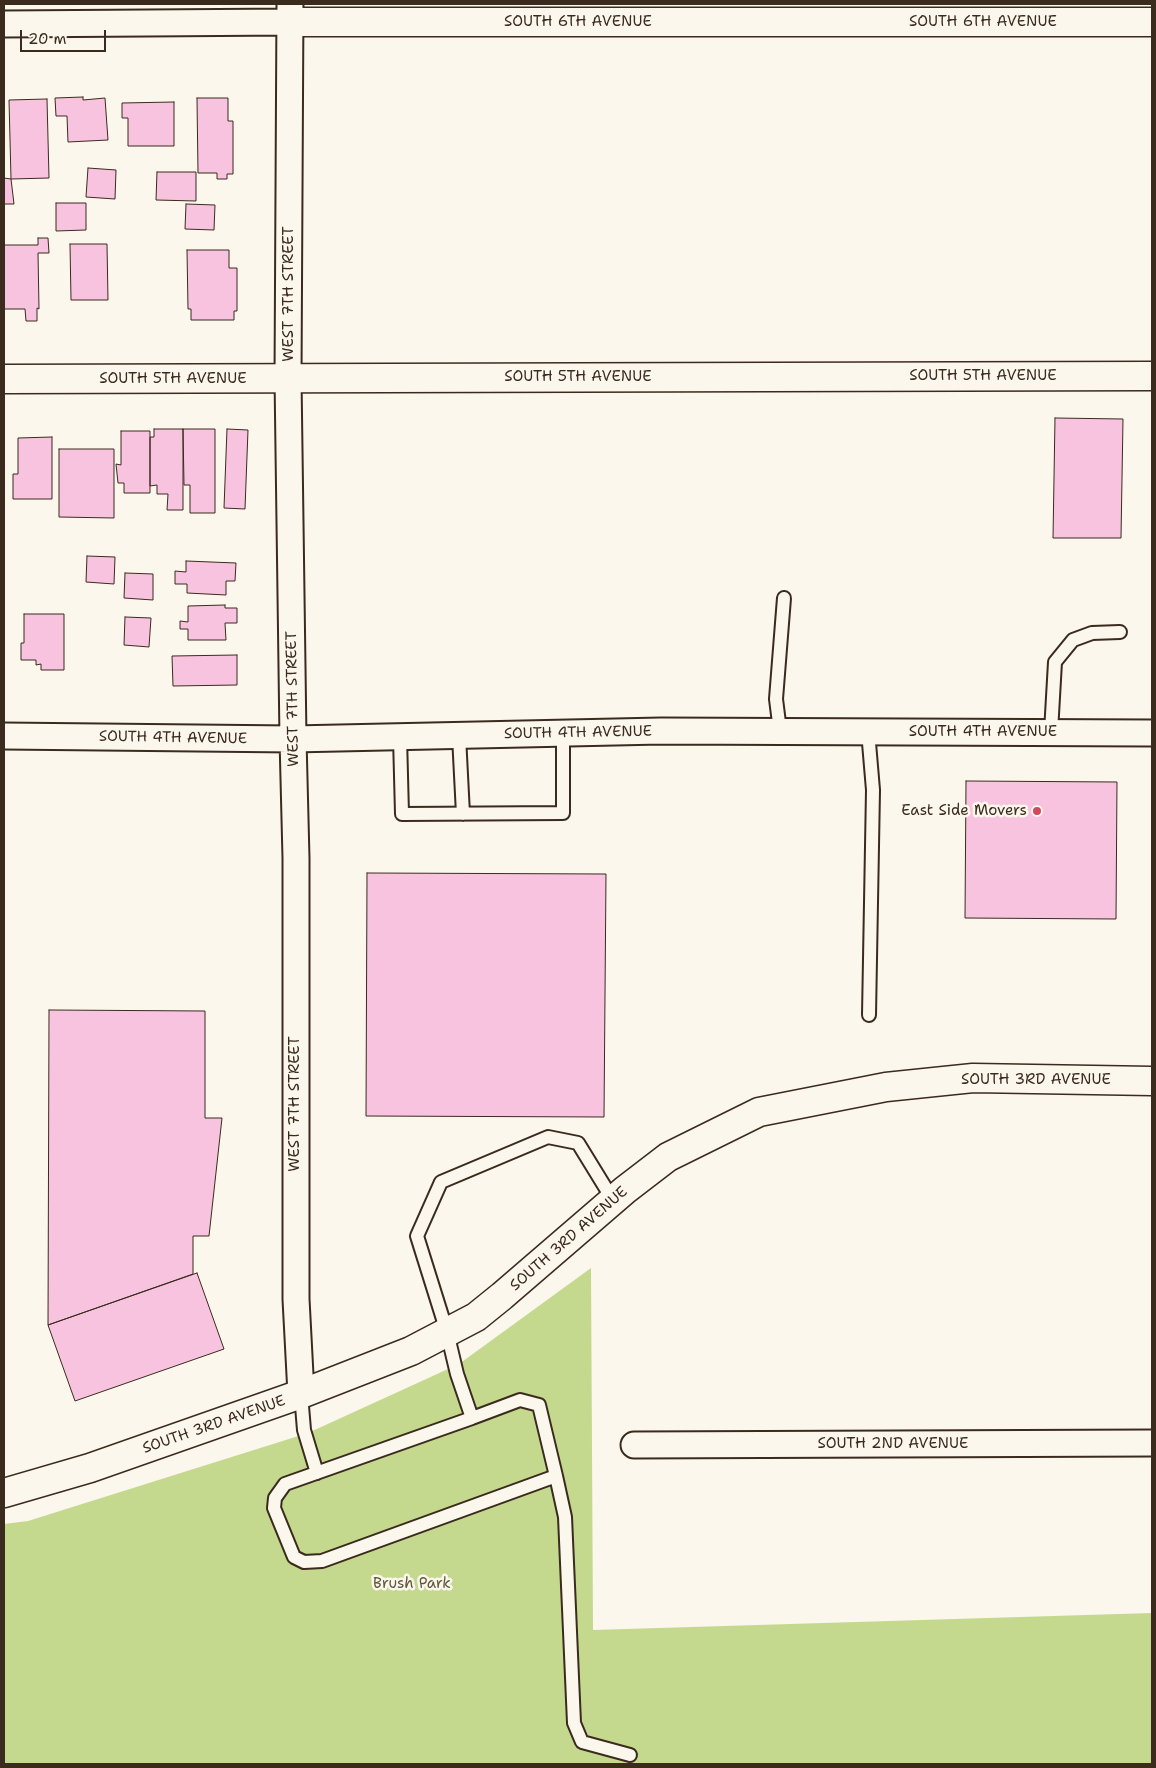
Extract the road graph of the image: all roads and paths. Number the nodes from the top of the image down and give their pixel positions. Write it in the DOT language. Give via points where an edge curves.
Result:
graph roads {
  1 [pos="290,13"];
  2 [pos="1152,22"];
  3 [pos="4,24"];
  4 [pos="1152,376"];
  5 [pos="288,378"];
  6 [pos="4,379"];
  7 [pos="784,598"];
  8 [pos="1120,632"];
  9 [pos="780,731"];
  10 [pos="868,731"];
  11 [pos="1051,732"];
  12 [pos="563,733"];
  13 [pos="1152,733"];
  14 [pos="4,736"];
  15 [pos="459,736"];
  16 [pos="400,737"];
  17 [pos="293,739"];
  18 [pos="463,814"];
  19 [pos="869,1015"];
  20 [pos="1152,1081"];
  21 [pos="614,1200"];
  22 [pos="447,1332"];
  23 [pos="301,1394"];
  24 [pos="472,1418"];
  25 [pos="1152,1442"];
  26 [pos="634,1445"];
  27 [pos="316,1473"];
  28 [pos="556,1476"];
  29 [pos="4,1493"];
  30 [pos="630,1755"];
  1 -- 2 [label="street, SOUTH 6TH AVENUE"];
  1 -- 3 [label="street, SOUTH 6TH AVENUE"];
  1 -- 5 [label="street, WEST 7TH STREET"];
  4 -- 5 [label="street, SOUTH 5TH AVENUE"];
  5 -- 6 [label="street, SOUTH 5TH AVENUE"];
  5 -- 17 [label="street, WEST 7TH STREET"];
  7 -- 9 [label="lane" via="776,698"];
  8 -- 11 [label="lane" via="1092,633 1073,640 1055,662"];
  9 -- 10 [label="street, SOUTH 4TH AVENUE"];
  9 -- 12 [label="street, SOUTH 4TH AVENUE"];
  10 -- 11 [label="street, SOUTH 4TH AVENUE"];
  10 -- 19 [label="lane" via="873,790"];
  11 -- 13 [label="street, SOUTH 4TH AVENUE"];
  12 -- 15 [label="street, SOUTH 4TH AVENUE"];
  12 -- 18 [label="lane" via="564,813"];
  14 -- 17 [label="street, SOUTH 4TH AVENUE"];
  15 -- 16 [label="street, SOUTH 4TH AVENUE"];
  15 -- 18 [label="lane"];
  16 -- 17 [label="street, SOUTH 4TH AVENUE"];
  16 -- 18 [label="lane" via="402,814"];
  17 -- 23 [label="street, WEST 7TH STREET" via="296,1299"];
  20 -- 21 [label="street, SOUTH 3RD AVENUE" via="972,1078 886,1087 759,1112 668,1157"];
  21 -- 22 [label="street, SOUTH 3RD AVENUE" via="476,1317"];
  21 -- 22 [label="lane" via="578,1143 548,1137 441,1182 417,1236"];
  22 -- 23 [label="street, SOUTH 3RD AVENUE" via="411,1351"];
  22 -- 24 [label="lane"];
  23 -- 27 [label="lane" via="304,1430"];
  23 -- 29 [label="street, SOUTH 3RD AVENUE" via="90,1468"];
  24 -- 27 [label="lane"];
  24 -- 28 [label="lane" via="520,1400 539,1405"];
  25 -- 26 [label="street, SOUTH 2ND AVENUE"];
  27 -- 28 [label="lane" via="286,1484 274,1498 274,1508 294,1557 304,1562 322,1560"];
  28 -- 30 [label="lane" via="565,1517 574,1722 582,1742"];
}
